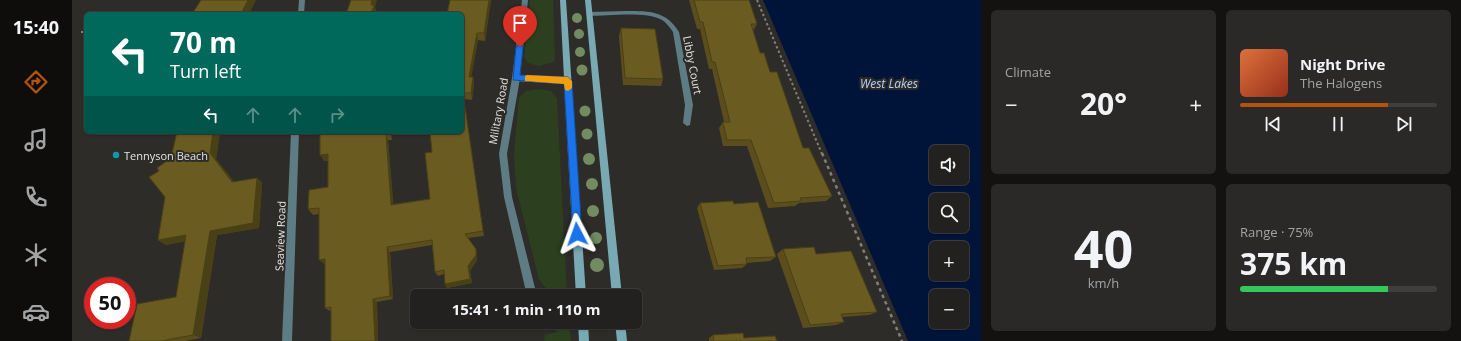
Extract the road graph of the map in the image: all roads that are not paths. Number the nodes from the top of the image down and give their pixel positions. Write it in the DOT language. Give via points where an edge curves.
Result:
graph roads {
  1 [pos="302,0"];
  2 [pos="525,0"];
  3 [pos="563,0"];
  4 [pos="588,0"];
  5 [pos="301,12"];
  6 [pos="589,14"];
  7 [pos="516,78"];
  8 [pos="568,81"];
  9 [pos="687,123"];
  10 [pos="295,134"];
  11 [pos="530,289"];
  12 [pos="581,289"];
  13 [pos="616,289"];
  14 [pos="583,329"];
  15 [pos="621,329"];
  16 [pos="287,341"];
  17 [pos="584,341"];
  18 [pos="622,341"];
  1 -- 5 [label="street"];
  2 -- 7 [label="street, Military Road"];
  3 -- 8 [label="main road"];
  4 -- 6 [label="main road"];
  6 -- 9 [label="street, Libby Court" via="648,14 664,19 670,24 676,32 690,105"];
  6 -- 13 [label="main road"];
  7 -- 8 [label="main road"];
  7 -- 11 [label="street, Military Road" via="503,154 508,197"];
  8 -- 12 [label="main road"];
  10 -- 16 [label="street, Seaview Road"];
  14 -- 17 [label="main road"];
  15 -- 18 [label="main road"];
}
